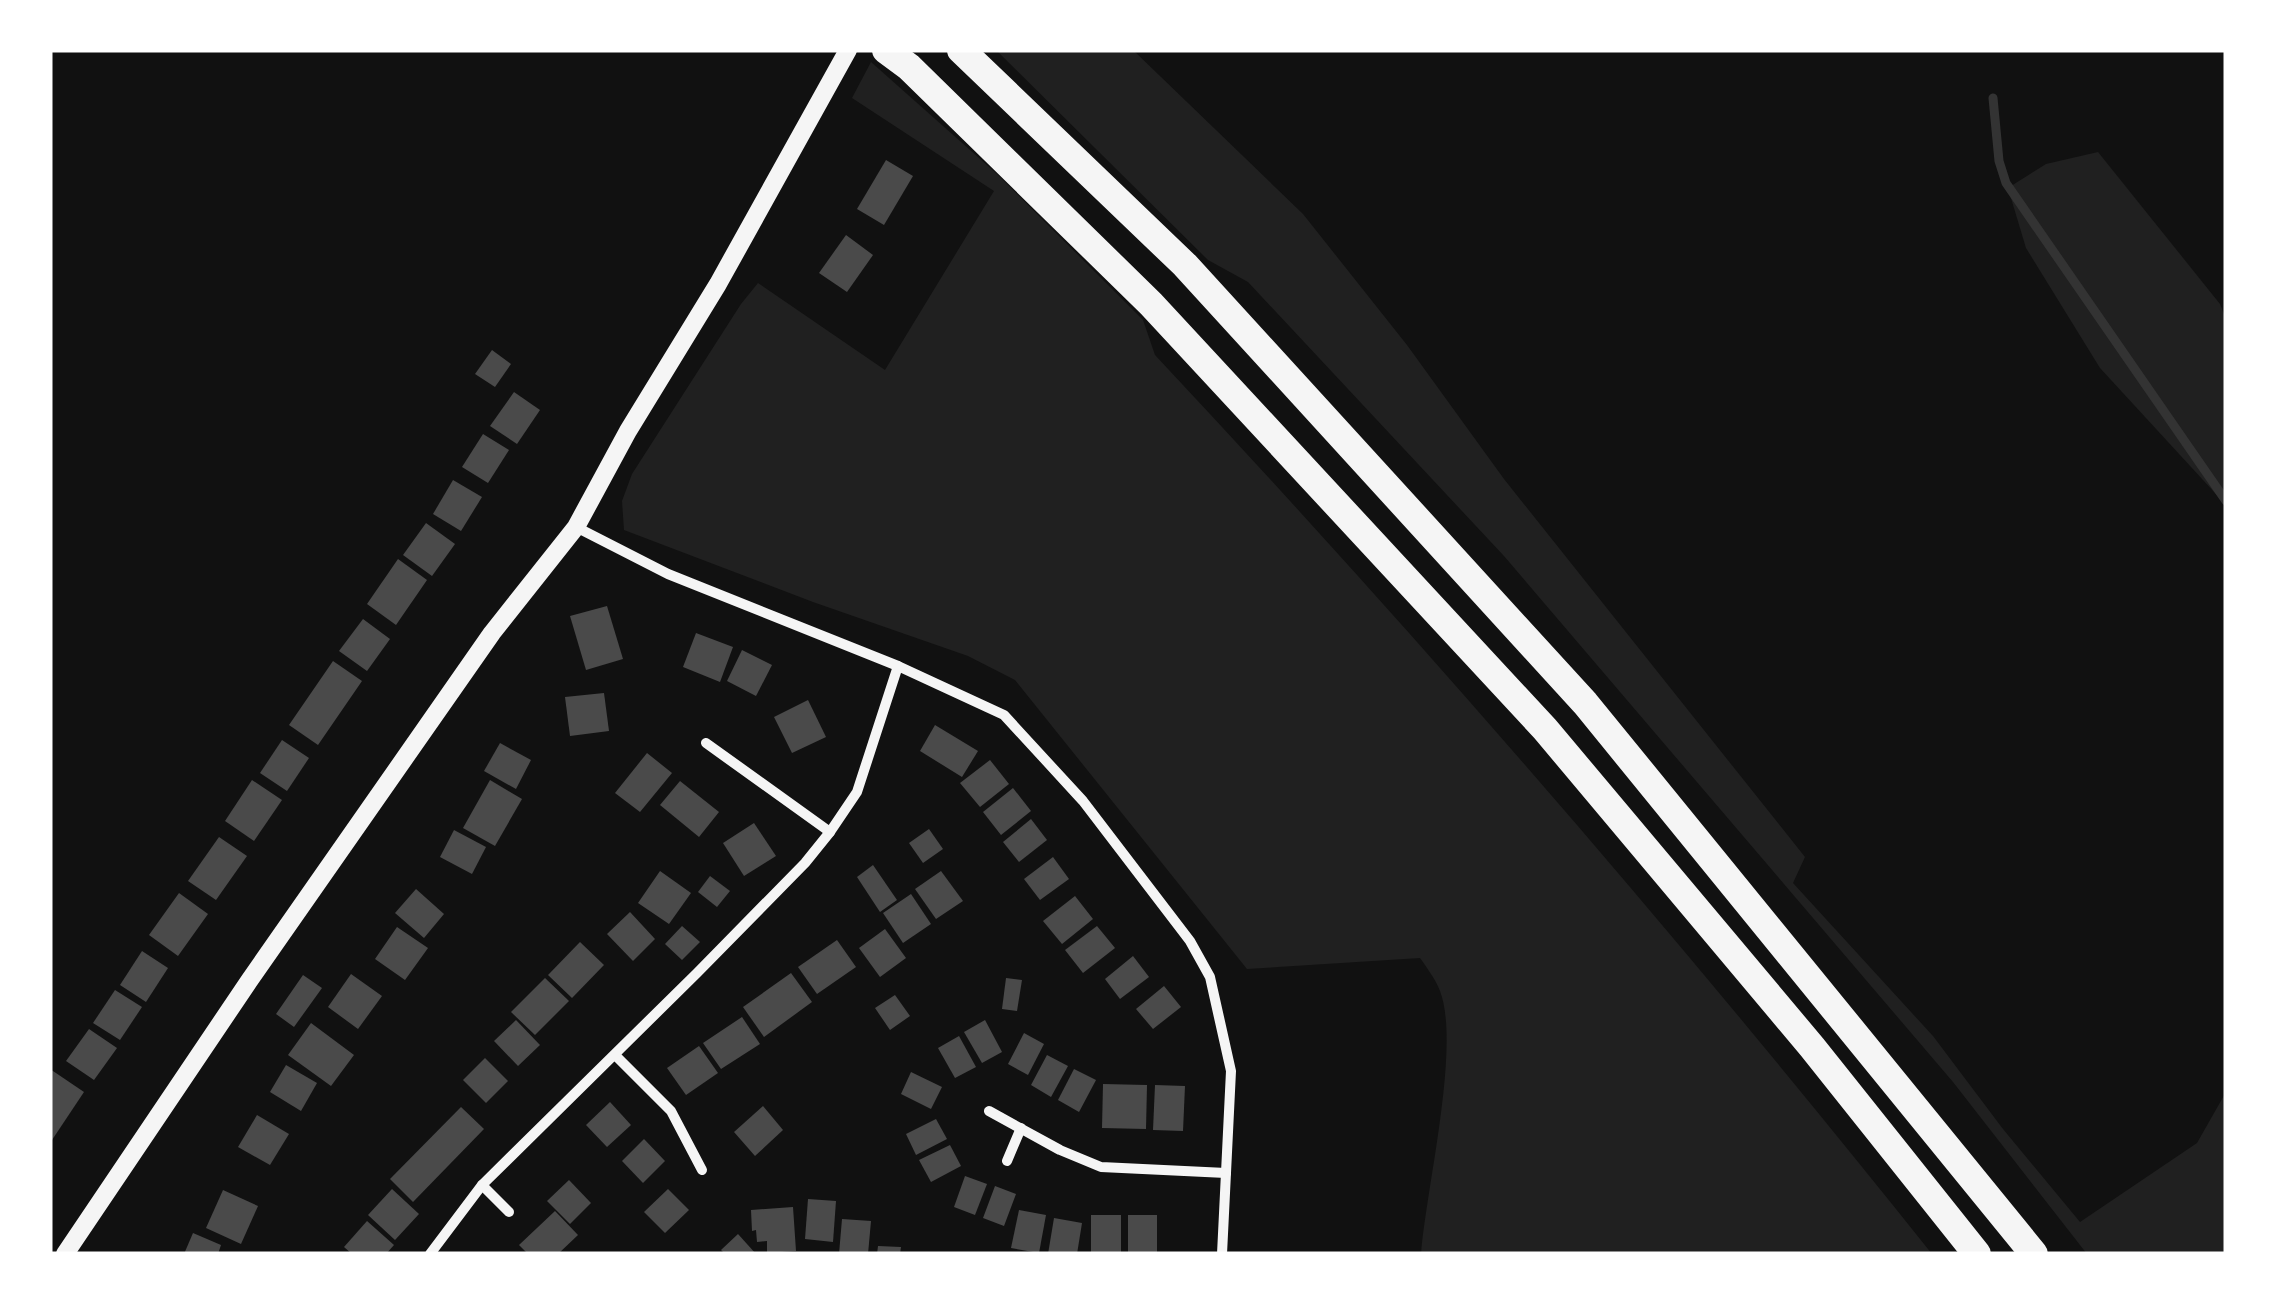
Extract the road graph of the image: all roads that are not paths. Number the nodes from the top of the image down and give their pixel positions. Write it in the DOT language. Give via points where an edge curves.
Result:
graph roads {
  1 [pos="848,50"];
  2 [pos="886,50"];
  3 [pos="962,50"];
  4 [pos="576,527"];
  5 [pos="898,666"];
  6 [pos="706,743"];
  7 [pos="830,832"];
  8 [pos="616,1055"];
  9 [pos="989,1110"];
  10 [pos="1021,1128"];
  11 [pos="1006,1160"];
  12 [pos="702,1170"];
  13 [pos="1226,1174"];
  14 [pos="482,1184"];
  15 [pos="509,1212"];
  16 [pos="66,1254"];
  17 [pos="430,1254"];
  18 [pos="1222,1254"];
  19 [pos="1977,1254"];
  20 [pos="2034,1254"];
  1 -- 4 [label="street"];
  2 -- 19 [label="highway" via="1152,304 1545,728"];
  3 -- 20 [label="highway" via="1185,265 1585,702"];
  4 -- 5 [label="street" via="668,574"];
  4 -- 16 [label="street" via="492,633"];
  5 -- 7 [label="street" via="856,792"];
  5 -- 13 [label="street" via="1004,715 1083,801 1190,941 1210,977 1232,1071"];
  6 -- 7 [label="street"];
  7 -- 8 [label="street"];
  8 -- 12 [label="street" via="671,1111"];
  8 -- 14 [label="street"];
  9 -- 10 [label="street"];
  10 -- 11 [label="street"];
  10 -- 13 [label="street" via="1101,1167"];
  13 -- 18 [label="street"];
  14 -- 15 [label="street"];
  14 -- 17 [label="street"];
}
